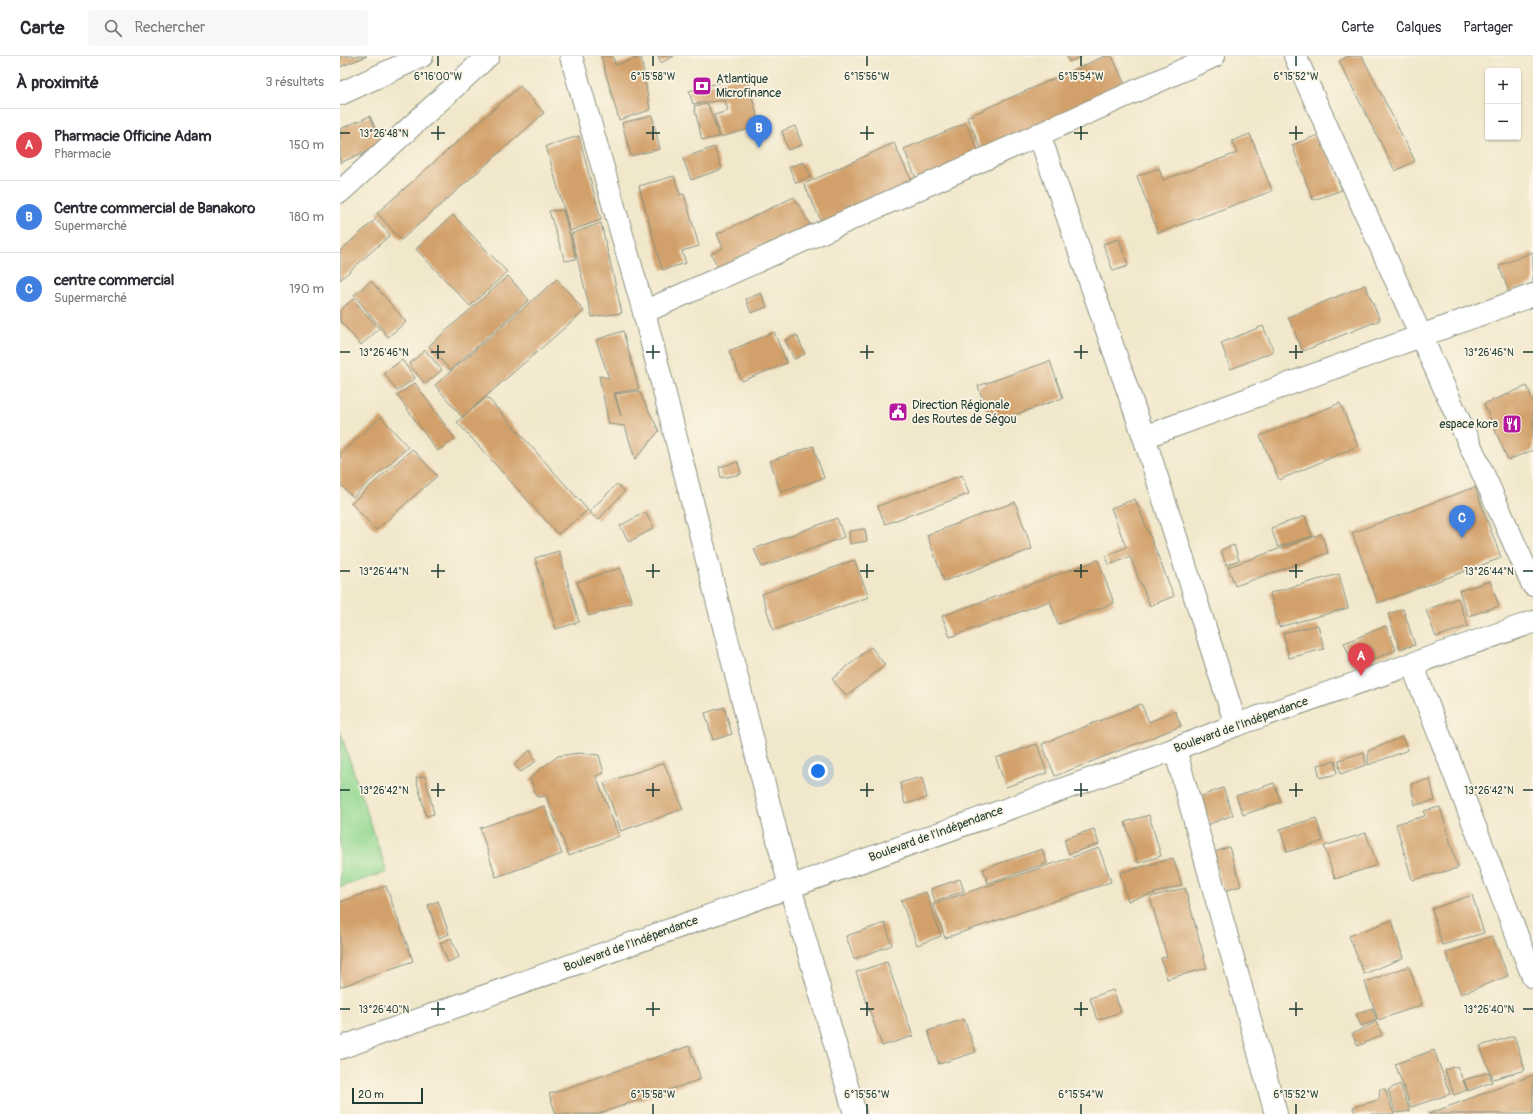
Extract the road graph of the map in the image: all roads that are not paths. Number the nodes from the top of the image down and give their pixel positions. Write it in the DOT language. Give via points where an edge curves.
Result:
graph roads {
  1 [pos="422,56"];
  2 [pos="488,56"];
  3 [pos="571,56"];
  4 [pos="1214,56"];
  5 [pos="1295,56"];
  6 [pos="340,94"];
  7 [pos="1039,134"];
  8 [pos="340,192"];
  9 [pos="1533,295"];
  10 [pos="644,312"];
  11 [pos="1420,336"];
  12 [pos="1144,437"];
  13 [pos="1533,585"];
  14 [pos="1533,622"];
  15 [pos="1412,664"];
  16 [pos="1236,725"];
  17 [pos="1175,749"];
  18 [pos="790,887"];
  19 [pos="1533,976"];
  20 [pos="340,1048"];
  21 [pos="855,1114"];
  22 [pos="1276,1114"];
  1 -- 6 [label="main road"];
  2 -- 8 [label="main road"];
  3 -- 10 [label="main road"];
  4 -- 7 [label="main road"];
  5 -- 11 [label="main road"];
  7 -- 10 [label="main road"];
  7 -- 12 [label="main road"];
  9 -- 11 [label="main road"];
  10 -- 18 [label="main road"];
  11 -- 12 [label="main road"];
  11 -- 13 [label="main road"];
  12 -- 16 [label="main road"];
  14 -- 15 [label="main road, Boulevard de l'Indépendance"];
  15 -- 16 [label="main road, Boulevard de l'Indépendance"];
  15 -- 19 [label="main road"];
  16 -- 17 [label="main road, Boulevard de l'Indépendance"];
  17 -- 18 [label="main road, Boulevard de l'Indépendance"];
  17 -- 22 [label="main road"];
  18 -- 20 [label="main road, Boulevard de l'Indépendance"];
  18 -- 21 [label="main road"];
}
